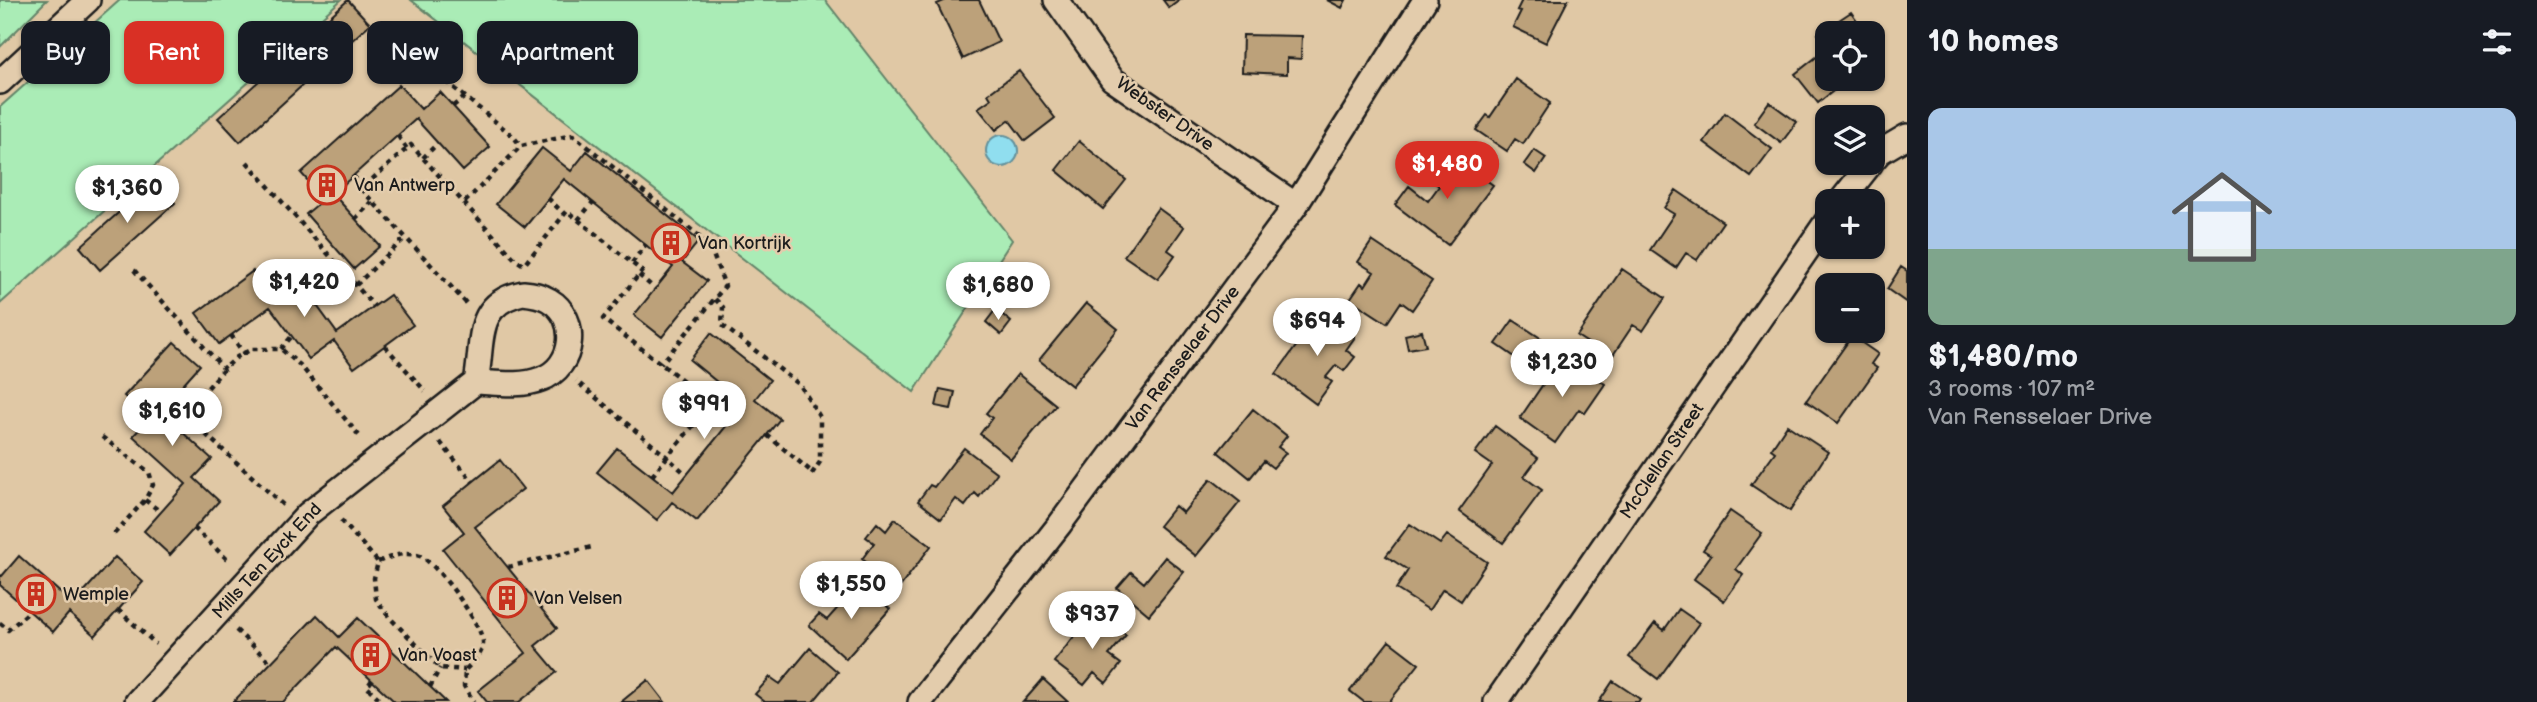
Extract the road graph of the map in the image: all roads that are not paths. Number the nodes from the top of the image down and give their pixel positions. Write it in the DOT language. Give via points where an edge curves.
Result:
graph roads {
  1 [pos="88,0"];
  2 [pos="1056,0"];
  3 [pos="1425,0"];
  4 [pos="0,82"];
  5 [pos="1907,136"];
  6 [pos="1885,149"];
  7 [pos="1862,175"];
  8 [pos="1851,189"];
  9 [pos="1296,205"];
  10 [pos="1815,237"];
  11 [pos="476,382"];
  12 [pos="137,702"];
  13 [pos="919,702"];
  14 [pos="1496,702"];
  1 -- 4 [label="street"];
  2 -- 9 [label="street, Webster Drive" via="1112,79"];
  3 -- 9 [label="street, Van Rensselaer Drive"];
  5 -- 6 [label="street"];
  7 -- 8 [label="street"];
  9 -- 13 [label="street, Van Rensselaer Drive" via="1060,524"];
  10 -- 14 [label="street, McClellan Street"];
  11 -- 11 [label="street" via="540,380 560,366 568,354 569,325 552,301 523,293 499,301 490,310 484,321"];
  11 -- 12 [label="street, Mills Ten Eyck End" via="300,522"];
}
